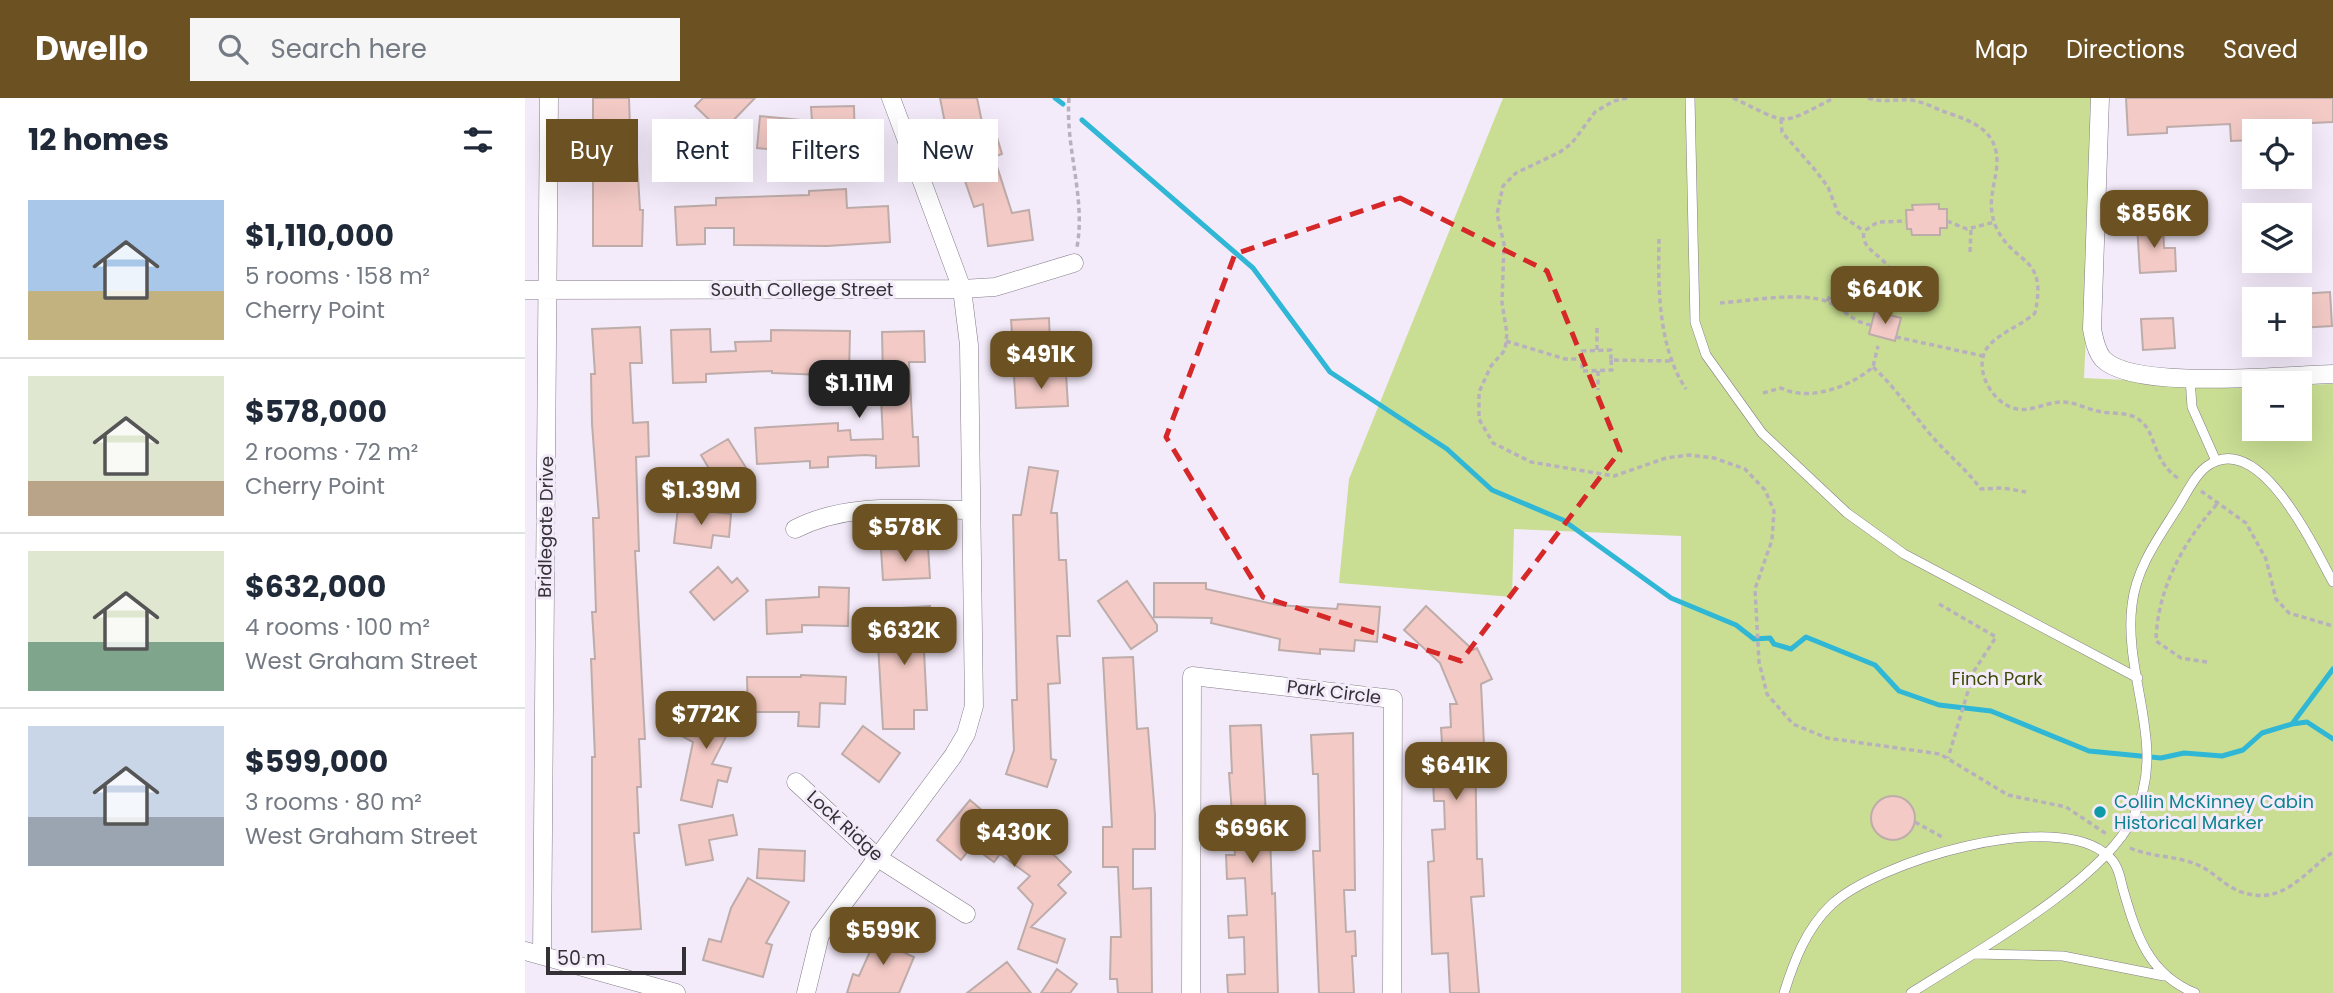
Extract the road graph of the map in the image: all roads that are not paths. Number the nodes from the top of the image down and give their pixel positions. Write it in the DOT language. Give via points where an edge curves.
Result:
graph roads {
  1 [pos="549,98"];
  2 [pos="891,98"];
  3 [pos="1690,98"];
  4 [pos="2101,98"];
  5 [pos="1074,263"];
  6 [pos="962,289"];
  7 [pos="525,290"];
  8 [pos="549,290"];
  9 [pos="2333,374"];
  10 [pos="2190,378"];
  11 [pos="2216,461"];
  12 [pos="971,510"];
  13 [pos="795,529"];
  14 [pos="2333,582"];
  15 [pos="2138,678"];
  16 [pos="796,782"];
  17 [pos="2108,855"];
  18 [pos="878,858"];
  19 [pos="966,914"];
  20 [pos="534,953"];
  21 [pos="1973,954"];
  22 [pos="2164,976"];
  23 [pos="676,993"];
  24 [pos="806,993"];
  25 [pos="1191,993"];
  26 [pos="1392,993"];
  27 [pos="1784,993"];
  28 [pos="1910,993"];
  29 [pos="2195,993"];
  1 -- 8 [label="street, Bridlegate Drive"];
  2 -- 6 [label="street"];
  3 -- 15 [label="lane" via="1695,322 1706,355 1745,411 1789,461 1886,543"];
  4 -- 10 [label="street" via="2092,329 2098,351 2110,364 2140,374"];
  5 -- 6 [label="street, South College Street" via="995,287"];
  6 -- 8 [label="street, South College Street"];
  6 -- 12 [label="street" via="969,345"];
  7 -- 8 [label="street, South College Street"];
  8 -- 20 [label="street, Bridlegate Drive"];
  9 -- 10 [label="street"];
  10 -- 11 [label="lane" via="2192,407"];
  11 -- 14 [label="lane" via="2239,462 2278,489"];
  11 -- 15 [label="lane" via="2201,471 2141,570 2131,617"];
  12 -- 13 [label="street" via="847,510 819,516"];
  12 -- 18 [label="street" via="974,706 953,756"];
  15 -- 17 [label="lane" via="2148,766 2134,817"];
  16 -- 18 [label="street, Lock Ridge"];
  17 -- 21 [label="lane"];
  17 -- 22 [label="lane" via="2119,874 2145,953"];
  17 -- 27 [label="lane" via="2081,841 2045,835 2005,838 1884,875 1839,898 1808,933"];
  18 -- 19 [label="street, Lock Ridge"];
  18 -- 24 [label="street" via="820,935"];
  20 -- 23 [label="street"];
  21 -- 22 [label="lane" via="2063,956"];
  21 -- 28 [label="lane"];
  22 -- 29 [label="lane"];
  25 -- 26 [label="street, Park Circle" via="1192,676 1392,699"];
}
